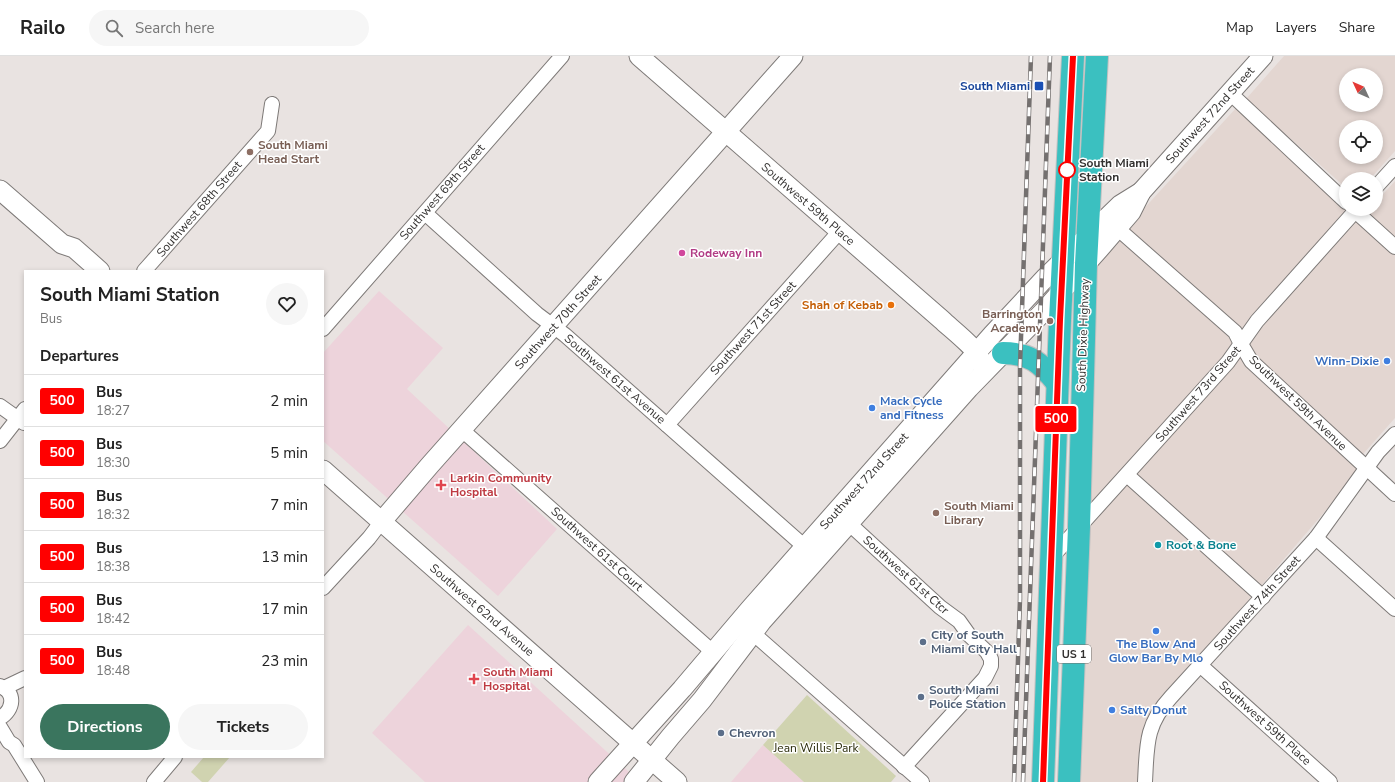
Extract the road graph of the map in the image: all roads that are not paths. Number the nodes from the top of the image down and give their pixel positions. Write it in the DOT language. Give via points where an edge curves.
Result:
graph roads {
  1 [pos="562,56"];
  2 [pos="639,56"];
  3 [pos="793,56"];
  4 [pos="1073,56"];
  5 [pos="1097,56"];
  6 [pos="1262,56"];
  7 [pos="1230,93"];
  8 [pos="272,104"];
  9 [pos="725,132"];
  10 [pos="1395,166"];
  11 [pos="0,176"];
  12 [pos="1383,179"];
  13 [pos="0,190"];
  14 [pos="1141,192"];
  15 [pos="1339,195"];
  16 [pos="424,213"];
  17 [pos="1346,216"];
  18 [pos="1362,216"];
  19 [pos="1117,228"];
  20 [pos="840,231"];
  21 [pos="1088,236"];
  22 [pos="1395,247"];
  23 [pos="74,248"];
  24 [pos="1064,259"];
  25 [pos="1086,264"];
  26 [pos="99,270"];
  27 [pos="145,270"];
  28 [pos="1061,291"];
  29 [pos="554,326"];
  30 [pos="324,328"];
  31 [pos="1241,344"];
  32 [pos="977,353"];
  33 [pos="1003,353"];
  34 [pos="1057,383"];
  35 [pos="969,388"];
  36 [pos="0,406"];
  37 [pos="22,417"];
  38 [pos="667,425"];
  39 [pos="462,430"];
  40 [pos="1395,434"];
  41 [pos="0,441"];
  42 [pos="1367,468"];
  43 [pos="324,471"];
  44 [pos="1127,475"];
  45 [pos="1395,494"];
  46 [pos="843,517"];
  47 [pos="382,521"];
  48 [pos="1079,527"];
  49 [pos="1316,538"];
  50 [pos="805,547"];
  51 [pos="1052,557"];
  52 [pos="324,587"];
  53 [pos="1263,597"];
  54 [pos="1395,609"];
  55 [pos="746,627"];
  56 [pos="714,653"];
  57 [pos="1200,665"];
  58 [pos="24,678"];
  59 [pos="1,686"];
  60 [pos="24,689"];
  61 [pos="7,710"];
  62 [pos="0,728"];
  63 [pos="634,743"];
  64 [pos="14,745"];
  65 [pos="174,758"];
  66 [pos="652,759"];
  67 [pos="904,767"];
  68 [pos="37,782"];
  69 [pos="154,782"];
  70 [pos="598,782"];
  71 [pos="634,782"];
  72 [pos="677,782"];
  73 [pos="922,782"];
  74 [pos="1043,782"];
  75 [pos="1069,782"];
  76 [pos="1145,782"];
  77 [pos="1330,782"];
  1 -- 16 [label="street, Southwest 69th Street"];
  2 -- 9 [label="main road, Southwest 59th Place"];
  3 -- 9 [label="main road, Southwest 70th Street"];
  4 -- 24 [label="highway, South Dixie Highway / US 1"];
  5 -- 21 [label="highway, South Dixie Highway / US 1"];
  6 -- 7 [label="main road, Southwest 72nd Street"];
  7 -- 14 [label="main road, Southwest 72nd Street"];
  7 -- 15 [label="street"];
  8 -- 27 [label="street, Southwest 68th Street" via="268,131"];
  9 -- 20 [label="main road, Southwest 59th Place"];
  9 -- 29 [label="main road, Southwest 70th Street"];
  10 -- 12 [label="street"];
  11 -- 23 [label="main road" via="68,235"];
  13 -- 23 [label="main road" via="62,244"];
  14 -- 19 [label="main road, Southwest 72nd Street" via="1131,212"];
  14 -- 21 [label="main road, Southwest 72nd Street" via="1120,205"];
  16 -- 29 [label="street, Southwest 61st Avenue"];
  16 -- 30 [label="street, Southwest 69th Street"];
  17 -- 31 [label="street, Southwest 73rd Street"];
  18 -- 22 [label="street"];
  19 -- 25 [label="main road, Southwest 72nd Street"];
  19 -- 31 [label="street, Southwest 59th Avenue" via="1235,332"];
  20 -- 32 [label="main road, Southwest 59th Place"];
  20 -- 38 [label="street, Southwest 71st Street"];
  21 -- 24 [label="main road, Southwest 72nd Street"];
  21 -- 25 [label="highway, South Dixie Highway / US 1"];
  23 -- 26 [label="main road"];
  24 -- 28 [label="highway, South Dixie Highway / US 1"];
  24 -- 32 [label="main road, Southwest 72nd Street"];
  25 -- 28 [label="main road, Southwest 72nd Street"];
  25 -- 48 [label="highway, South Dixie Highway / US 1"];
  28 -- 33 [label="main road, Southwest 72nd Street"];
  28 -- 34 [label="highway, South Dixie Highway / US 1"];
  29 -- 38 [label="street, Southwest 61st Avenue"];
  29 -- 39 [label="main road, Southwest 70th Street"];
  31 -- 42 [label="street, Southwest 59th Avenue" via="1251,362"];
  31 -- 44 [label="street, Southwest 73rd Street" via="1228,362"];
  32 -- 35 [label="main road" via="981,360 980,368"];
  32 -- 46 [label="main road, Southwest 72nd Street"];
  33 -- 34 [label="highway" via="1017,353 1038,362"];
  33 -- 35 [label="main road, Southwest 72nd Street"];
  34 -- 51 [label="highway, South Dixie Highway / US 1"];
  35 -- 46 [label="main road, Southwest 72nd Street"];
  36 -- 37 [label="street"];
  37 -- 41 [label="street"];
  38 -- 50 [label="street, Southwest 61st Avenue"];
  39 -- 47 [label="main road, Southwest 70th Street"];
  39 -- 56 [label="street, Southwest 61st Court"];
  40 -- 42 [label="street, Southwest 74th Street"];
  42 -- 45 [label="street, Southwest 59th Avenue"];
  42 -- 49 [label="street, Southwest 74th Street"];
  43 -- 47 [label="main road, Southwest 62nd Avenue"];
  44 -- 48 [label="street, Southwest 73rd Street"];
  44 -- 53 [label="street"];
  46 -- 50 [label="main road, Southwest 72nd Street"];
  46 -- 55 [label="main road, Southwest 72nd Street" via="762,620"];
  46 -- 67 [label="street, Southwest 61st Ctcr" via="940,607 959,621 990,656 990,669 985,678"];
  47 -- 52 [label="street, Southwest 70th Street"];
  47 -- 63 [label="main road, Southwest 62nd Avenue"];
  48 -- 51 [label="street, Southwest 73rd Street"];
  48 -- 75 [label="highway, South Dixie Highway / US 1"];
  49 -- 53 [label="street, Southwest 74th Street"];
  49 -- 54 [label="street"];
  50 -- 55 [label="main road, Southwest 72nd Street"];
  51 -- 74 [label="highway, South Dixie Highway / US 1"];
  53 -- 57 [label="street, Southwest 74th Street"];
  55 -- 56 [label="main road, Southwest 72nd Street"];
  55 -- 66 [label="main road, Southwest 72nd Street" via="702,700"];
  55 -- 67 [label="street"];
  56 -- 63 [label="main road, Southwest 72nd Street"];
  57 -- 76 [label="street, Southwest 74th Street" via="1164,704 1154,721 1147,740"];
  57 -- 77 [label="street, Southwest 59th Place"];
  58 -- 59 [label="street"];
  59 -- 61 [label="street" via="10,693"];
  60 -- 61 [label="street"];
  61 -- 64 [label="street"];
  62 -- 64 [label="street" via="8,742"];
  63 -- 66 [label="main road, Southwest 62nd Avenue"];
  63 -- 70 [label="main road, Southwest 72nd Street"];
  64 -- 68 [label="street"];
  65 -- 69 [label="street"];
  66 -- 71 [label="main road, Southwest 72nd Street"];
  66 -- 72 [label="main road, Southwest 62nd Avenue"];
  67 -- 73 [label="street"];
}
